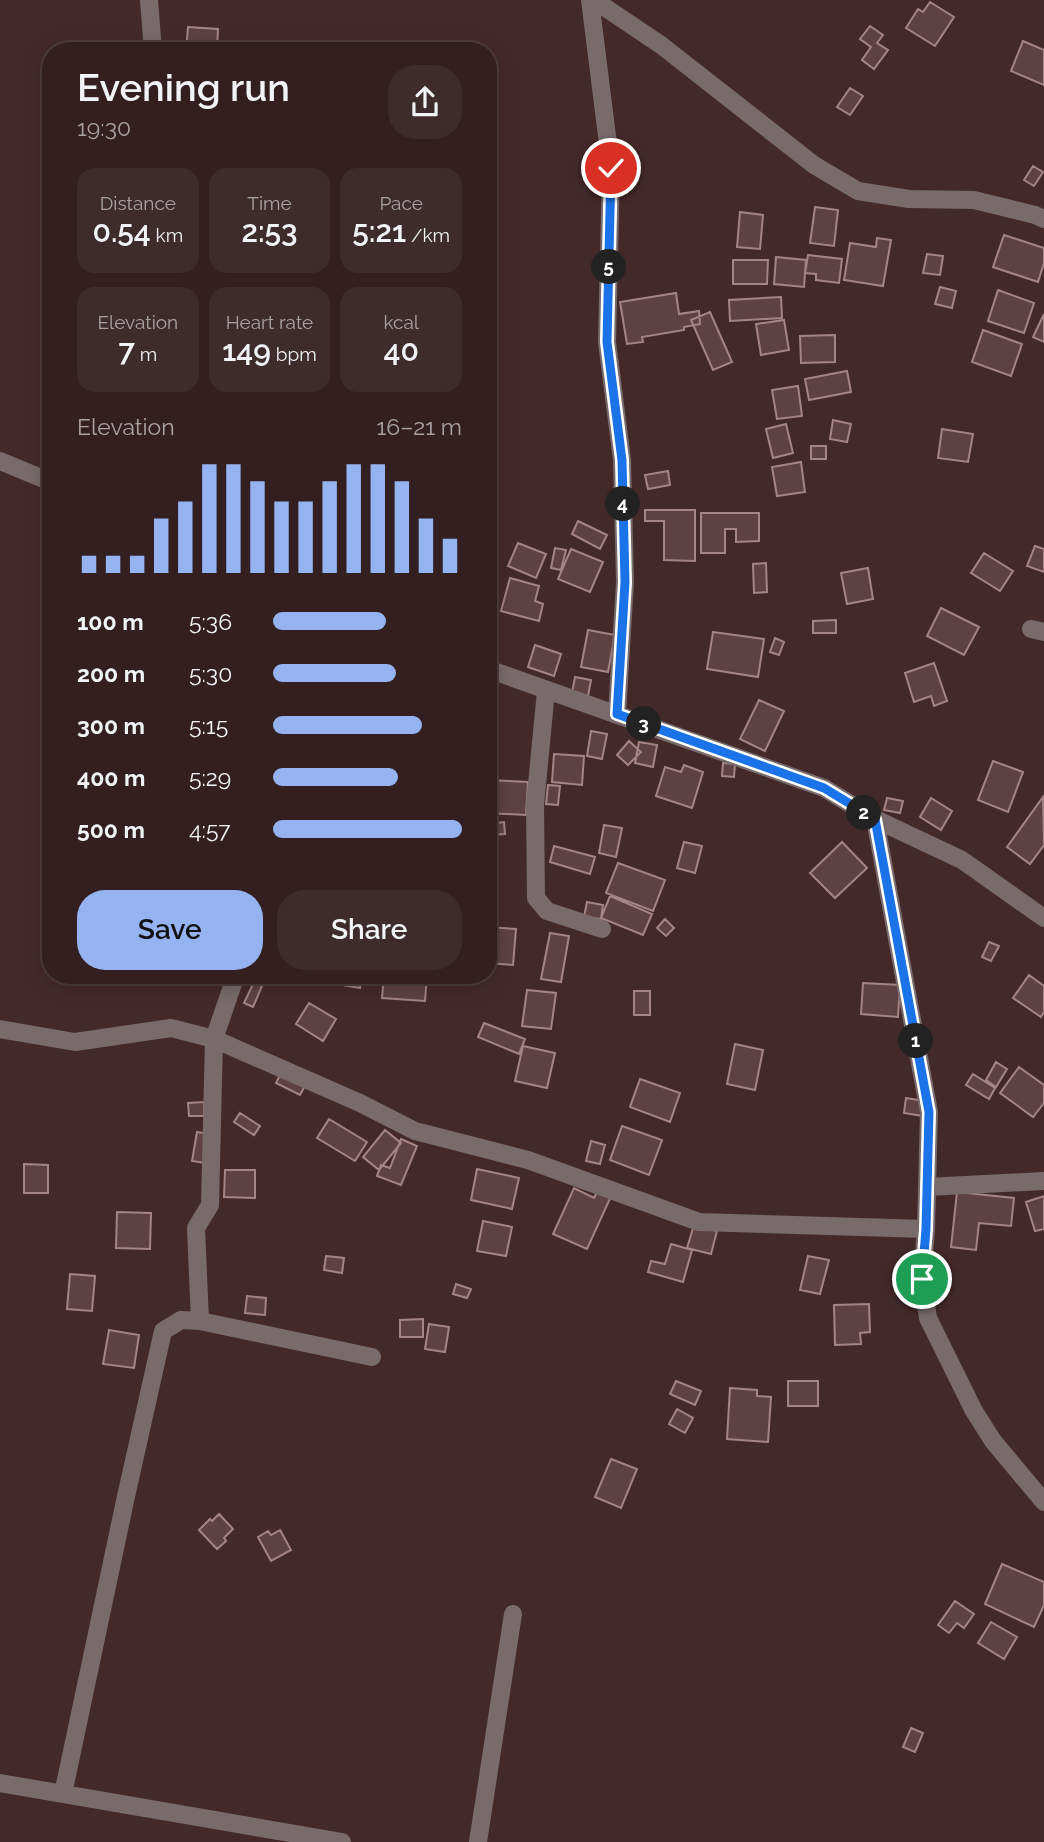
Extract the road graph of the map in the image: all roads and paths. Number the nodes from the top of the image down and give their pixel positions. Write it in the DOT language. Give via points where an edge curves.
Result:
graph roads {
  1 [pos="149,0"];
  2 [pos="592,0"];
  3 [pos="152,42"];
  4 [pos="1044,219"];
  5 [pos="0,461"];
  6 [pos="42,477"];
  7 [pos="497,672"];
  8 [pos="546,691"];
  9 [pos="617,714"];
  10 [pos="875,819"];
  11 [pos="1044,918"];
  12 [pos="603,929"];
  13 [pos="233,984"];
  14 [pos="0,1029"];
  15 [pos="214,1039"];
  16 [pos="1044,1181"];
  17 [pos="927,1187"];
  18 [pos="926,1229"];
  19 [pos="200,1321"];
  20 [pos="372,1357"];
  21 [pos="1044,1502"];
  22 [pos="513,1614"];
  23 [pos="0,1783"];
  24 [pos="63,1794"];
  25 [pos="342,1842"];
  26 [pos="478,1842"];
  1 -- 3 [label="street"];
  2 -- 4 [label="street" via="661,45 814,165 858,191 909,199 974,200"];
  2 -- 9 [label="street" via="611,168 607,342 622,460 625,582"];
  5 -- 6 [label="street"];
  7 -- 8 [label="street"];
  8 -- 9 [label="street"];
  8 -- 12 [label="street" via="535,805 536,898 547,911"];
  9 -- 10 [label="street" via="824,788"];
  10 -- 11 [label="street" via="962,860"];
  10 -- 17 [label="street" via="929,1112"];
  13 -- 15 [label="street"];
  14 -- 15 [label="street" via="75,1041 171,1028"];
  15 -- 18 [label="street" via="415,1132 528,1160 699,1222"];
  15 -- 19 [label="street" via="210,1205 196,1228"];
  16 -- 17 [label="street"];
  17 -- 18 [label="street"];
  18 -- 21 [label="street" via="922,1279 928,1318 974,1411"];
  19 -- 20 [label="street"];
  19 -- 24 [label="street" via="181,1320 163,1331"];
  22 -- 26 [label="street"];
  23 -- 24 [label="street"];
  24 -- 25 [label="street"];
}
